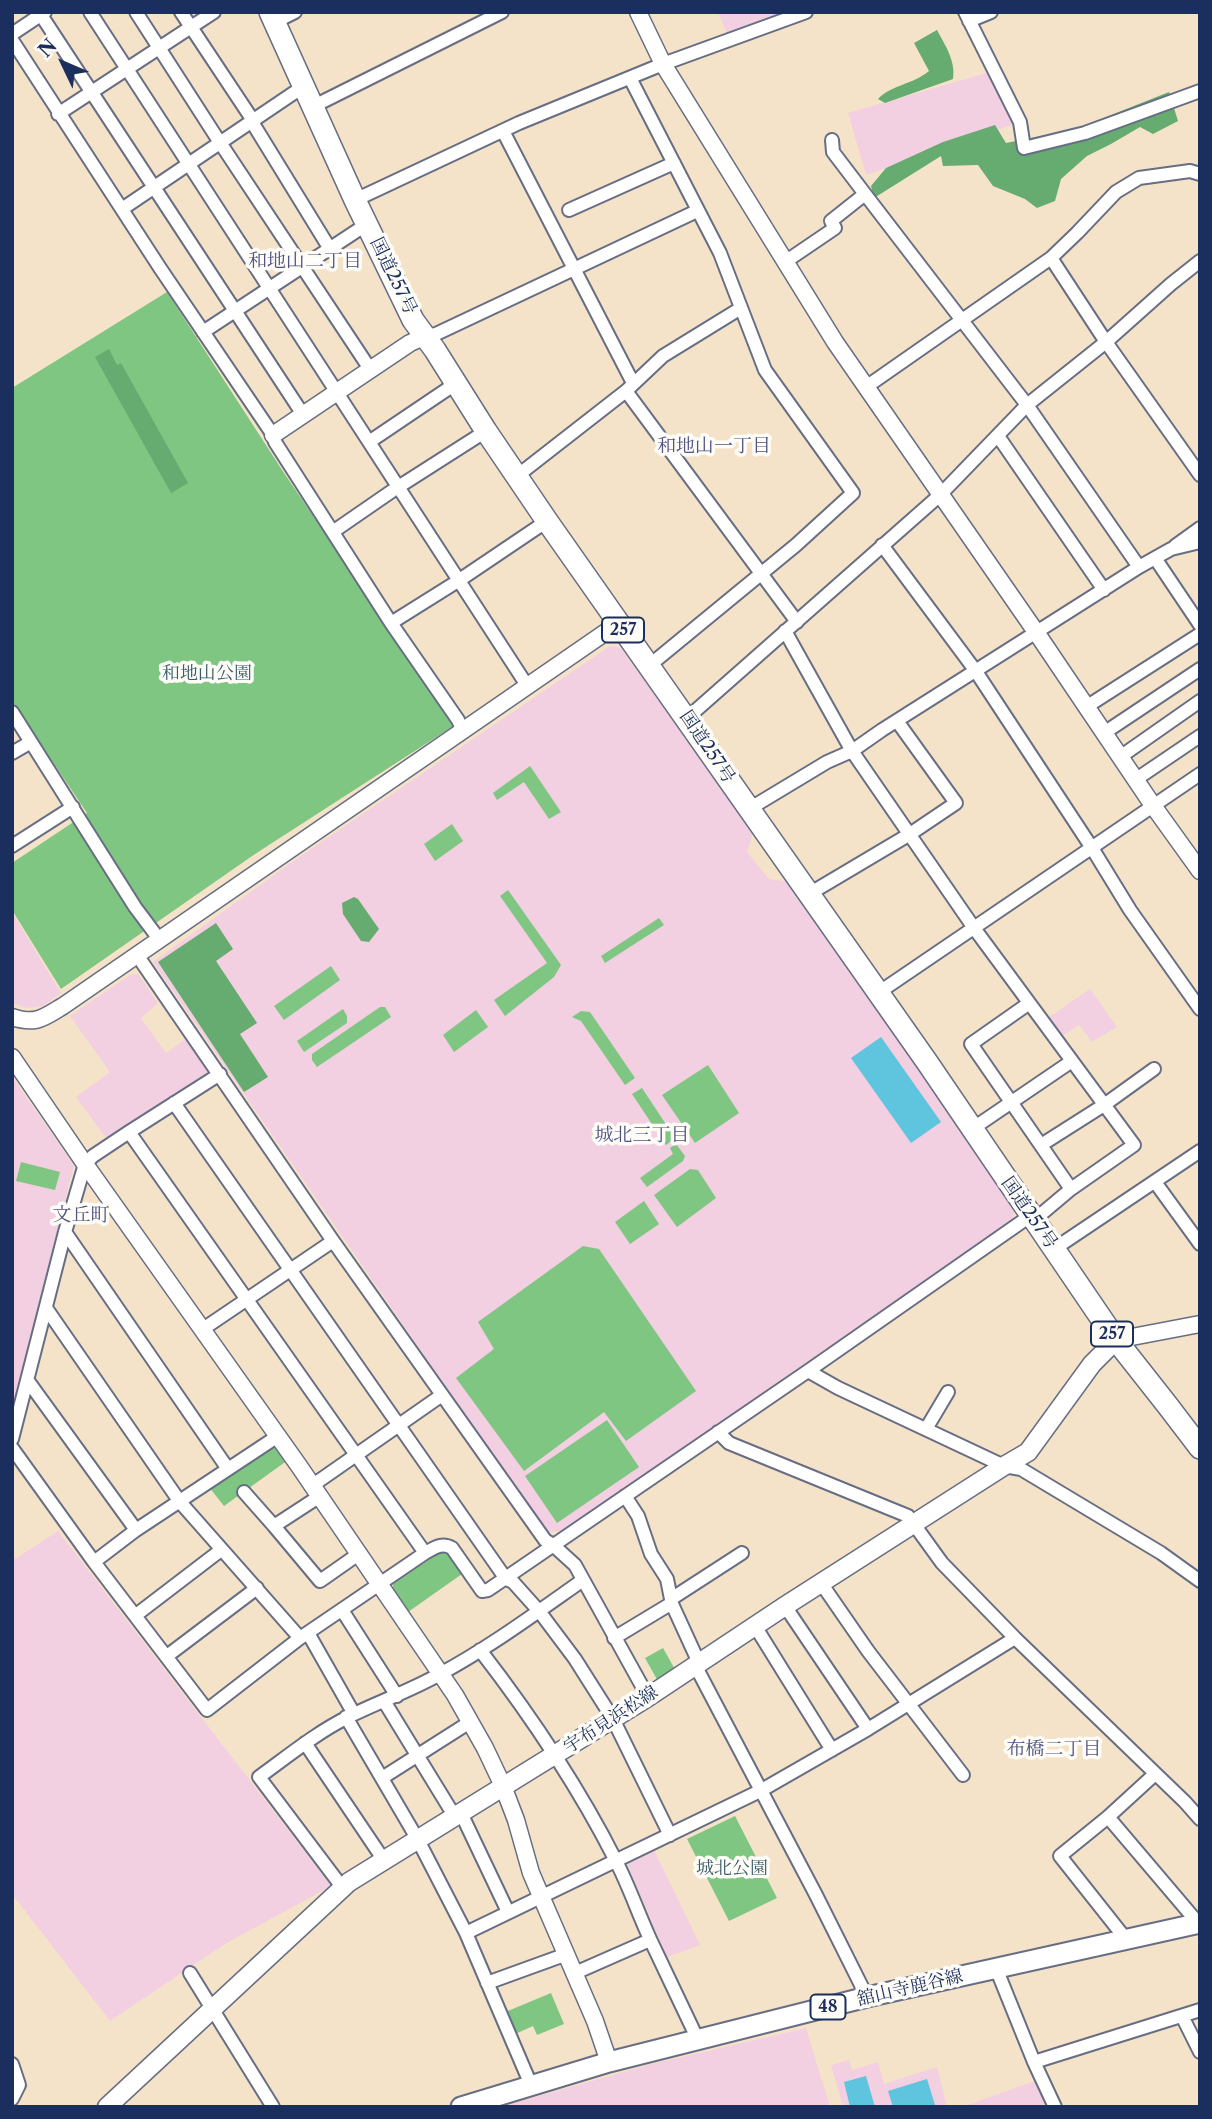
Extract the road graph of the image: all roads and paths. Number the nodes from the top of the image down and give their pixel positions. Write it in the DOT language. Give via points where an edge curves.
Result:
graph roads {
  1 [pos="90,12"];
  2 [pos="136,12"];
  3 [pos="181,12"];
  4 [pos="215,12"];
  5 [pos="295,12"];
  6 [pos="502,12"];
  7 [pos="638,12"];
  8 [pos="806,12"];
  9 [pos="991,12"];
  10 [pos="43,14"];
  11 [pos="273,17"];
  12 [pos="967,17"];
  13 [pos="191,27"];
  14 [pos="12,34"];
  15 [pos="12,40"];
  16 [pos="160,47"];
  17 [pos="663,64"];
  18 [pos="127,69"];
  19 [pos="630,78"];
  20 [pos="304,86"];
  21 [pos="92,91"];
  22 [pos="1200,91"];
  23 [pos="314,106"];
  24 [pos="58,114"];
  25 [pos="252,122"];
  26 [pos="503,131"];
  27 [pos="832,141"];
  28 [pos="220,143"];
  29 [pos="674,163"];
  30 [pos="187,164"];
  31 [pos="1200,174"];
  32 [pos="153,188"];
  33 [pos="865,194"];
  34 [pos="355,200"];
  35 [pos="121,209"];
  36 [pos="569,210"];
  37 [pos="697,211"];
  38 [pos="368,225"];
  39 [pos="330,249"];
  40 [pos="1051,258"];
  41 [pos="1200,261"];
  42 [pos="785,262"];
  43 [pos="303,267"];
  44 [pos="575,268"];
  45 [pos="270,289"];
  46 [pos="741,308"];
  47 [pos="234,312"];
  48 [pos="963,321"];
  49 [pos="203,332"];
  50 [pos="426,336"];
  51 [pos="1106,342"];
  52 [pos="370,369"];
  53 [pos="456,384"];
  54 [pos="630,387"];
  55 [pos="866,387"];
  56 [pos="336,392"];
  57 [pos="1027,405"];
  58 [pos="304,414"];
  59 [pos="486,431"];
  60 [pos="273,435"];
  61 [pos="998,436"];
  62 [pos="369,442"];
  63 [pos="1200,475"];
  64 [pos="517,476"];
  65 [pos="399,488"];
  66 [pos="940,495"];
  67 [pos="547,520"];
  68 [pos="1200,528"];
  69 [pos="334,531"];
  70 [pos="1200,542"];
  71 [pos="882,545"];
  72 [pos="1171,549"];
  73 [pos="1155,558"];
  74 [pos="1139,567"];
  75 [pos="761,573"];
  76 [pos="458,581"];
  77 [pos="1104,590"];
  78 [pos="797,622"];
  79 [pos="391,623"];
  80 [pos="619,623"];
  81 [pos="1200,625"];
  82 [pos="785,631"];
  83 [pos="1035,632"];
  84 [pos="1200,634"];
  85 [pos="650,665"];
  86 [pos="1200,668"];
  87 [pos="975,670"];
  88 [pos="528,687"];
  89 [pos="1200,701"];
  90 [pos="1086,707"];
  91 [pos="12,712"];
  92 [pos="685,716"];
  93 [pos="897,721"];
  94 [pos="463,731"];
  95 [pos="1104,733"];
  96 [pos="1200,736"];
  97 [pos="31,742"];
  98 [pos="852,751"];
  99 [pos="12,753"];
  100 [pos="1120,757"];
  101 [pos="1200,774"];
  102 [pos="1135,780"];
  103 [pos="73,807"];
  104 [pos="1153,807"];
  105 [pos="749,809"];
  106 [pos="910,834"];
  107 [pos="12,846"];
  108 [pos="1092,848"];
  109 [pos="1200,871"];
  110 [pos="809,894"];
  111 [pos="974,928"];
  112 [pos="159,939"];
  113 [pos="137,955"];
  114 [pos="878,993"];
  115 [pos="1028,1004"];
  116 [pos="1200,1009"];
  117 [pos="12,1017"];
  118 [pos="13,1061"];
  119 [pos="1072,1061"];
  120 [pos="1154,1069"];
  121 [pos="220,1074"];
  122 [pos="174,1102"];
  123 [pos="1012,1103"];
  124 [pos="1104,1104"];
  125 [pos="972,1129"];
  126 [pos="129,1132"];
  127 [pos="1041,1145"];
  128 [pos="1200,1151"];
  129 [pos="85,1164"];
  130 [pos="1155,1182"];
  131 [pos="1071,1189"];
  132 [pos="1031,1218"];
  133 [pos="65,1232"];
  134 [pos="333,1241"];
  135 [pos="1200,1244"];
  136 [pos="1054,1249"];
  137 [pos="291,1269"];
  138 [pos="246,1300"];
  139 [pos="46,1308"];
  140 [pos="1200,1324"];
  141 [pos="203,1329"];
  142 [pos="1116,1340"];
  143 [pos="808,1371"];
  144 [pos="28,1381"];
  145 [pos="948,1392"];
  146 [pos="442,1395"];
  147 [pos="399,1426"];
  148 [pos="926,1429"];
  149 [pos="718,1432"];
  150 [pos="278,1436"];
  151 [pos="12,1439"];
  152 [pos="12,1448"];
  153 [pos="1200,1448"];
  154 [pos="355,1455"];
  155 [pos="1004,1466"];
  156 [pos="228,1469"];
  157 [pos="316,1491"];
  158 [pos="244,1492"];
  159 [pos="625,1496"];
  160 [pos="180,1502"];
  161 [pos="913,1525"];
  162 [pos="274,1526"];
  163 [pos="136,1530"];
  164 [pos="553,1545"];
  165 [pos="221,1550"];
  166 [pos="360,1553"];
  167 [pos="425,1553"];
  168 [pos="742,1553"];
  169 [pos="94,1562"];
  170 [pos="506,1579"];
  171 [pos="583,1580"];
  172 [pos="1200,1581"];
  173 [pos="821,1583"];
  174 [pos="380,1584"];
  175 [pos="257,1588"];
  176 [pos="671,1601"];
  177 [pos="785,1606"];
  178 [pos="342,1611"];
  179 [pos="538,1611"];
  180 [pos="136,1615"];
  181 [pos="755,1626"];
  182 [pos="304,1636"];
  183 [pos="614,1638"];
  184 [pos="1015,1639"];
  185 [pos="480,1650"];
  186 [pos="167,1656"];
  187 [pos="697,1664"];
  188 [pos="440,1674"];
  189 [pos="397,1696"];
  190 [pos="648,1697"];
  191 [pos="384,1701"];
  192 [pos="908,1703"];
  193 [pos="350,1716"];
  194 [pos="613,1718"];
  195 [pos="470,1722"];
  196 [pos="868,1729"];
  197 [pos="305,1743"];
  198 [pos="832,1750"];
  199 [pos="418,1756"];
  200 [pos="555,1756"];
  201 [pos="1156,1774"];
  202 [pos="963,1775"];
  203 [pos="382,1778"];
  204 [pos="503,1786"];
  205 [pos="760,1791"];
  206 [pos="458,1815"];
  207 [pos="1108,1817"];
  208 [pos="1200,1819"];
  209 [pos="670,1835"];
  210 [pos="418,1840"];
  211 [pos="383,1859"];
  212 [pos="616,1862"];
  213 [pos="342,1887"];
  214 [pos="540,1896"];
  215 [pos="508,1912"];
  216 [pos="1199,1923"];
  217 [pos="466,1933"];
  218 [pos="1125,1938"];
  219 [pos="650,1940"];
  220 [pos="567,1954"];
  221 [pos="996,1968"];
  222 [pos="190,1973"];
  223 [pos="575,1973"];
  224 [pos="487,1983"];
  225 [pos="867,1997"];
  226 [pos="214,2009"];
  227 [pos="1200,2010"];
  228 [pos="1182,2016"];
  229 [pos="698,2040"];
  230 [pos="1200,2052"];
  231 [pos="609,2062"];
  232 [pos="1034,2062"];
  233 [pos="12,2064"];
  234 [pos="531,2085"];
  235 [pos="12,2099"];
  236 [pos="107,2107"];
  237 [pos="273,2107"];
  238 [pos="461,2107"];
  239 [pos="1055,2107"];
  1 -- 18 [label="street"];
  2 -- 16 [label="street"];
  3 -- 13 [label="street"];
  4 -- 13 [label="street"];
  5 -- 11 [label="street"];
  6 -- 23 [label="street"];
  7 -- 17 [label="street"];
  8 -- 17 [label="street"];
  9 -- 12 [label="street"];
  10 -- 14 [label="street"];
  10 -- 21 [label="street"];
  11 -- 20 [label="highway, 国道257号 / 257"];
  12 -- 22 [label="street" via="1020,122 1024,148 1085,133"];
  13 -- 16 [label="street"];
  13 -- 25 [label="street"];
  15 -- 24 [label="street"];
  16 -- 18 [label="street"];
  16 -- 28 [label="street"];
  17 -- 19 [label="street"];
  17 -- 42 [label="street"];
  18 -- 21 [label="street"];
  18 -- 30 [label="street"];
  19 -- 26 [label="street"];
  19 -- 29 [label="street"];
  20 -- 23 [label="highway, 国道257号 / 257"];
  20 -- 25 [label="street"];
  21 -- 24 [label="street"];
  21 -- 32 [label="street"];
  23 -- 34 [label="highway, 国道257号 / 257"];
  24 -- 35 [label="street"];
  25 -- 28 [label="street"];
  25 -- 39 [label="street"];
  26 -- 34 [label="street"];
  26 -- 44 [label="street"];
  27 -- 33 [label="street" via="833,152"];
  28 -- 30 [label="street"];
  28 -- 43 [label="street"];
  29 -- 36 [label="street"];
  29 -- 37 [label="street"];
  30 -- 32 [label="street"];
  30 -- 45 [label="street"];
  31 -- 40 [label="street" via="1190,171 1139,178 1116,192"];
  32 -- 35 [label="street"];
  32 -- 47 [label="street"];
  33 -- 42 [label="street" via="831,221 835,228"];
  33 -- 48 [label="street"];
  34 -- 38 [label="highway, 国道257号 / 257"];
  35 -- 49 [label="street"];
  37 -- 44 [label="street"];
  37 -- 46 [label="street" via="720,253"];
  38 -- 39 [label="street"];
  38 -- 50 [label="highway, 国道257号 / 257" via="413,320"];
  39 -- 43 [label="street"];
  40 -- 48 [label="street"];
  40 -- 51 [label="street"];
  41 -- 51 [label="street"];
  42 -- 55 [label="street"];
  43 -- 45 [label="street"];
  43 -- 52 [label="street"];
  44 -- 50 [label="street"];
  44 -- 54 [label="street"];
  45 -- 47 [label="street"];
  45 -- 56 [label="street"];
  46 -- 54 [label="street" via="663,356"];
  46 -- 75 [label="street" via="765,370 853,493"];
  47 -- 49 [label="street"];
  47 -- 58 [label="street"];
  48 -- 55 [label="street"];
  48 -- 57 [label="street"];
  49 -- 60 [label="street"];
  50 -- 52 [label="street"];
  50 -- 53 [label="highway, 国道257号 / 257"];
  51 -- 57 [label="street"];
  51 -- 63 [label="street"];
  52 -- 56 [label="street"];
  53 -- 59 [label="highway, 国道257号 / 257"];
  53 -- 62 [label="street"];
  54 -- 64 [label="street"];
  54 -- 75 [label="street"];
  55 -- 66 [label="street"];
  56 -- 58 [label="street"];
  56 -- 62 [label="street"];
  57 -- 61 [label="street"];
  57 -- 74 [label="street"];
  58 -- 60 [label="street"];
  59 -- 64 [label="highway, 国道257号 / 257"];
  59 -- 65 [label="street"];
  60 -- 69 [label="street"];
  61 -- 66 [label="street"];
  61 -- 77 [label="street"];
  62 -- 65 [label="street"];
  64 -- 67 [label="highway, 国道257号 / 257"];
  65 -- 69 [label="street"];
  65 -- 76 [label="street"];
  66 -- 71 [label="street"];
  66 -- 83 [label="street"];
  67 -- 76 [label="street"];
  67 -- 80 [label="highway, 国道257号 / 257"];
  68 -- 72 [label="street"];
  69 -- 79 [label="street"];
  70 -- 72 [label="street"];
  71 -- 78 [label="street"];
  71 -- 87 [label="street"];
  72 -- 73 [label="street"];
  73 -- 74 [label="street"];
  73 -- 81 [label="street"];
  74 -- 77 [label="street"];
  75 -- 78 [label="street"];
  75 -- 85 [label="street"];
  76 -- 79 [label="street"];
  76 -- 88 [label="street"];
  77 -- 83 [label="street"];
  78 -- 82 [label="street"];
  79 -- 94 [label="street"];
  80 -- 85 [label="highway, 国道257号 / 257"];
  80 -- 88 [label="street"];
  82 -- 92 [label="street"];
  82 -- 98 [label="street"];
  83 -- 87 [label="street"];
  83 -- 90 [label="street"];
  84 -- 90 [label="street"];
  85 -- 92 [label="highway, 国道257号 / 257"];
  86 -- 95 [label="street"];
  87 -- 93 [label="street"];
  87 -- 108 [label="street"];
  88 -- 94 [label="street"];
  89 -- 100 [label="street"];
  90 -- 95 [label="street"];
  91 -- 97 [label="street"];
  92 -- 105 [label="highway, 国道257号 / 257"];
  93 -- 98 [label="street"];
  93 -- 106 [label="street" via="956,803"];
  94 -- 112 [label="street"];
  95 -- 100 [label="street"];
  96 -- 102 [label="street"];
  97 -- 99 [label="street"];
  97 -- 103 [label="street"];
  98 -- 105 [label="street"];
  98 -- 106 [label="street"];
  100 -- 102 [label="street"];
  101 -- 104 [label="street"];
  102 -- 104 [label="street"];
  103 -- 107 [label="street"];
  103 -- 112 [label="street"];
  104 -- 108 [label="street"];
  104 -- 109 [label="street"];
  105 -- 110 [label="highway, 国道257号 / 257"];
  106 -- 110 [label="street"];
  106 -- 111 [label="street"];
  108 -- 111 [label="street"];
  108 -- 116 [label="street"];
  110 -- 114 [label="highway, 国道257号 / 257"];
  111 -- 114 [label="street"];
  111 -- 115 [label="street"];
  112 -- 113 [label="street"];
  113 -- 117 [label="street" via="48,1015 27,1022"];
  113 -- 121 [label="street"];
  114 -- 125 [label="highway, 国道257号 / 257"];
  115 -- 119 [label="street"];
  115 -- 123 [label="street" via="971,1044"];
  118 -- 129 [label="street"];
  119 -- 123 [label="street"];
  119 -- 124 [label="street"];
  120 -- 124 [label="street"];
  121 -- 122 [label="street"];
  121 -- 134 [label="street"];
  122 -- 126 [label="street"];
  122 -- 137 [label="street"];
  123 -- 125 [label="street"];
  123 -- 127 [label="street"];
  124 -- 127 [label="street"];
  124 -- 131 [label="street" via="1134,1145"];
  125 -- 132 [label="highway, 国道257号 / 257"];
  126 -- 129 [label="street"];
  126 -- 138 [label="street"];
  127 -- 131 [label="street"];
  128 -- 130 [label="street"];
  129 -- 133 [label="street"];
  129 -- 141 [label="street"];
  130 -- 135 [label="street"];
  130 -- 136 [label="street"];
  131 -- 132 [label="street"];
  132 -- 136 [label="highway, 国道257号 / 257"];
  132 -- 143 [label="street"];
  133 -- 139 [label="street"];
  133 -- 156 [label="street"];
  134 -- 137 [label="street"];
  134 -- 146 [label="street"];
  136 -- 142 [label="highway, 国道257号 / 257"];
  137 -- 138 [label="street"];
  137 -- 147 [label="street"];
  138 -- 141 [label="street"];
  138 -- 154 [label="street"];
  139 -- 144 [label="street"];
  139 -- 160 [label="street"];
  140 -- 142 [label="street"];
  141 -- 150 [label="street"];
  142 -- 153 [label="highway, 国道257号 / 257"];
  142 -- 155 [label="main road, 宇布見浜松線" via="1092,1364 1028,1452"];
  143 -- 148 [label="street"];
  143 -- 149 [label="street"];
  144 -- 151 [label="street"];
  144 -- 163 [label="street"];
  145 -- 148 [label="street"];
  146 -- 147 [label="street"];
  146 -- 164 [label="street" via="537,1530"];
  147 -- 154 [label="street"];
  147 -- 170 [label="street"];
  148 -- 155 [label="street"];
  149 -- 159 [label="street"];
  149 -- 161 [label="street" via="729,1443 908,1516"];
  150 -- 156 [label="street"];
  150 -- 157 [label="street"];
  152 -- 169 [label="street"];
  154 -- 157 [label="street"];
  154 -- 167 [label="street"];
  155 -- 161 [label="main road, 宇布見浜松線"];
  155 -- 172 [label="street" via="1021,1469"];
  156 -- 160 [label="street"];
  157 -- 162 [label="street"];
  157 -- 166 [label="street"];
  158 -- 162 [label="street"];
  159 -- 164 [label="street"];
  159 -- 176 [label="street" via="638,1516 650,1555 667,1579"];
  160 -- 163 [label="street"];
  160 -- 165 [label="street"];
  161 -- 173 [label="main road, 宇布見浜松線"];
  161 -- 184 [label="street" via="942,1563"];
  162 -- 166 [label="street" via="320,1581"];
  163 -- 169 [label="street"];
  164 -- 170 [label="street"];
  164 -- 171 [label="street" via="575,1565"];
  165 -- 175 [label="street"];
  165 -- 180 [label="street"];
  166 -- 174 [label="street"];
  167 -- 170 [label="street" via="439,1545 452,1548 482,1591"];
  167 -- 174 [label="street"];
  168 -- 176 [label="street"];
  169 -- 180 [label="street"];
  170 -- 179 [label="street"];
  171 -- 179 [label="street"];
  171 -- 183 [label="street"];
  173 -- 177 [label="main road, 宇布見浜松線"];
  173 -- 192 [label="street"];
  174 -- 178 [label="street"];
  174 -- 188 [label="street"];
  175 -- 182 [label="street"];
  175 -- 186 [label="street"];
  176 -- 183 [label="street"];
  176 -- 187 [label="street"];
  177 -- 181 [label="main road, 宇布見浜松線"];
  177 -- 196 [label="street"];
  178 -- 182 [label="street"];
  178 -- 189 [label="street"];
  179 -- 185 [label="street"];
  179 -- 194 [label="street"];
  180 -- 186 [label="street"];
  181 -- 187 [label="main road, 宇布見浜松線"];
  181 -- 198 [label="street"];
  182 -- 186 [label="street" via="207,1710"];
  182 -- 193 [label="street"];
  183 -- 190 [label="street"];
  184 -- 192 [label="street"];
  184 -- 201 [label="street"];
  185 -- 188 [label="street"];
  185 -- 200 [label="street"];
  187 -- 190 [label="main road, 宇布見浜松線"];
  187 -- 205 [label="street"];
  188 -- 189 [label="street"];
  188 -- 195 [label="street"];
  189 -- 191 [label="street"];
  190 -- 194 [label="main road, 宇布見浜松線"];
  191 -- 193 [label="street"];
  191 -- 199 [label="street"];
  192 -- 196 [label="street"];
  192 -- 202 [label="street"];
  193 -- 197 [label="street"];
  193 -- 203 [label="street"];
  194 -- 200 [label="main road, 宇布見浜松線"];
  194 -- 209 [label="street"];
  195 -- 199 [label="street"];
  195 -- 204 [label="street"];
  196 -- 198 [label="street"];
  197 -- 211 [label="street"];
  197 -- 213 [label="street" via="260,1777"];
  198 -- 205 [label="street"];
  199 -- 203 [label="street"];
  199 -- 206 [label="street"];
  200 -- 204 [label="main road, 宇布見浜松線"];
  200 -- 212 [label="street"];
  201 -- 207 [label="street"];
  201 -- 208 [label="street"];
  203 -- 210 [label="street"];
  204 -- 206 [label="main road, 宇布見浜松線"];
  204 -- 214 [label="street"];
  205 -- 209 [label="street"];
  205 -- 225 [label="street"];
  206 -- 210 [label="main road, 宇布見浜松線"];
  206 -- 215 [label="street"];
  207 -- 216 [label="street"];
  207 -- 218 [label="street" via="1060,1856"];
  209 -- 212 [label="street"];
  210 -- 211 [label="main road, 宇布見浜松線"];
  210 -- 217 [label="street"];
  211 -- 213 [label="main road, 宇布見浜松線"];
  212 -- 214 [label="street"];
  212 -- 219 [label="street"];
  213 -- 226 [label="main road, 宇布見浜松線"];
  214 -- 215 [label="street"];
  214 -- 220 [label="street"];
  215 -- 217 [label="street"];
  216 -- 218 [label="main road, 舘山寺鹿谷線 / 48"];
  217 -- 224 [label="street"];
  218 -- 221 [label="main road, 舘山寺鹿谷線 / 48"];
  219 -- 223 [label="street"];
  219 -- 229 [label="street"];
  220 -- 223 [label="street"];
  220 -- 224 [label="street"];
  221 -- 225 [label="main road, 舘山寺鹿谷線 / 48"];
  221 -- 232 [label="street"];
  222 -- 226 [label="street"];
  223 -- 231 [label="street"];
  224 -- 234 [label="street"];
  225 -- 229 [label="main road, 舘山寺鹿谷線 / 48"];
  226 -- 236 [label="main road, 宇布見浜松線"];
  226 -- 237 [label="street"];
  227 -- 228 [label="street"];
  228 -- 230 [label="street"];
  228 -- 232 [label="street"];
  229 -- 231 [label="main road, 舘山寺鹿谷線 / 48"];
  231 -- 234 [label="main road, 舘山寺鹿谷線 / 48"];
  232 -- 239 [label="street"];
  233 -- 235 [label="street" via="19,2085"];
  234 -- 238 [label="main road, 舘山寺鹿谷線 / 48"];
}
